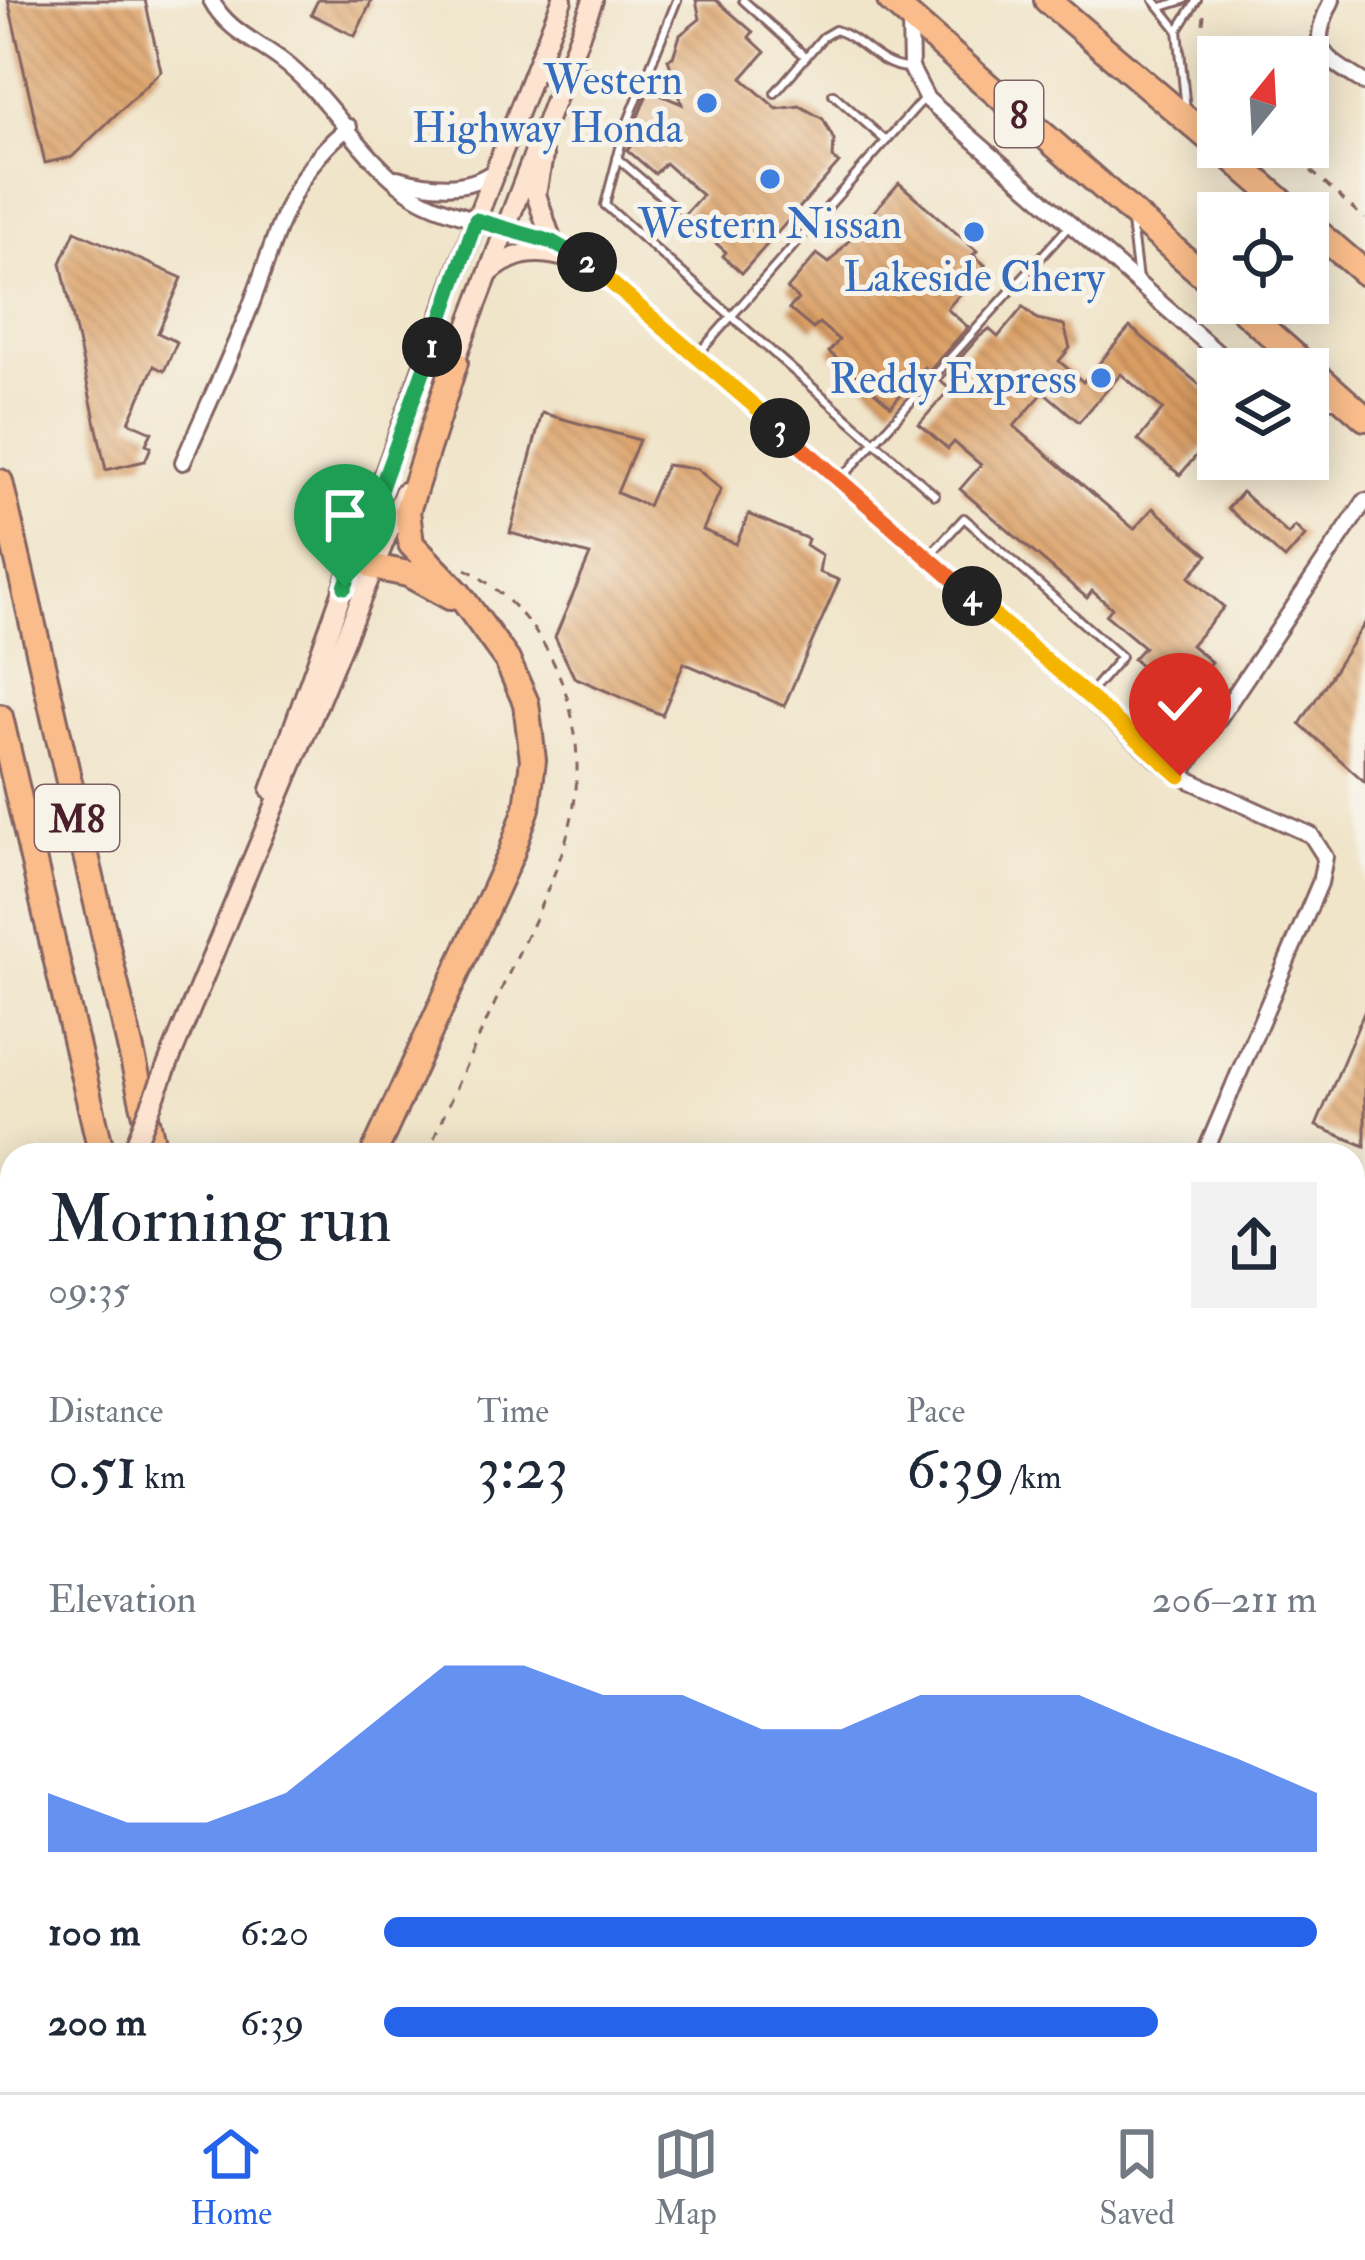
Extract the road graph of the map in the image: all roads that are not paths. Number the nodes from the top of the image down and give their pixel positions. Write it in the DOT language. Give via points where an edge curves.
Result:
graph roads {
  1 [pos="211,0"];
  2 [pos="562,0"];
  3 [pos="593,0"];
  4 [pos="677,0"];
  5 [pos="743,0"];
  6 [pos="890,0"];
  7 [pos="1047,0"];
  8 [pos="1154,0"];
  9 [pos="1184,0"];
  10 [pos="1332,0"];
  11 [pos="1196,3"];
  12 [pos="1162,7"];
  13 [pos="910,18"];
  14 [pos="1178,30"];
  15 [pos="1319,36"];
  16 [pos="806,57"];
  17 [pos="1329,58"];
  18 [pos="911,68"];
  19 [pos="566,70"];
  20 [pos="1365,83"];
  21 [pos="642,93"];
  22 [pos="775,93"];
  23 [pos="832,94"];
  24 [pos="925,96"];
  25 [pos="1187,120"];
  26 [pos="349,127"];
  27 [pos="1197,129"];
  28 [pos="886,141"];
  29 [pos="617,158"];
  30 [pos="1242,168"];
  31 [pos="494,171"];
  32 [pos="392,176"];
  33 [pos="1270,192"];
  34 [pos="675,208"];
  35 [pos="1129,210"];
  36 [pos="476,220"];
  37 [pos="1071,224"];
  38 [pos="504,228"];
  39 [pos="552,242"];
  40 [pos="1329,242"];
  41 [pos="595,267"];
  42 [pos="1197,270"];
  43 [pos="487,274"];
  44 [pos="1365,274"];
  45 [pos="1139,284"];
  46 [pos="730,318"];
  47 [pos="1258,324"];
  48 [pos="1212,348"];
  49 [pos="697,356"];
  50 [pos="455,362"];
  51 [pos="1329,400"];
  52 [pos="1345,400"];
  53 [pos="1365,418"];
  54 [pos="875,439"];
  55 [pos="183,462"];
  56 [pos="840,481"];
  57 [pos="0,482"];
  58 [pos="935,495"];
  59 [pos="1364,506"];
  60 [pos="927,557"];
  61 [pos="374,567"];
  62 [pos="476,615"];
  63 [pos="1086,697"];
  64 [pos="0,717"];
  65 [pos="292,727"];
  66 [pos="1180,776"];
  67 [pos="238,892"];
  68 [pos="99,1143"];
  69 [pos="136,1143"];
  70 [pos="151,1143"];
  71 [pos="379,1143"];
  72 [pos="1209,1143"];
  1 -- 26 [label="street" via="228,25 308,81"];
  2 -- 31 [label="main road"];
  3 -- 19 [label="main road"];
  4 -- 21 [label="lane"];
  5 -- 16 [label="lane"];
  6 -- 13 [label="highway, 8"];
  7 -- 25 [label="highway"];
  8 -- 12 [label="lane"];
  9 -- 12 [label="lane"];
  10 -- 15 [label="street"];
  11 -- 14 [label="lane"];
  12 -- 14 [label="lane"];
  13 -- 18 [label="street"];
  13 -- 35 [label="highway, 8"];
  14 -- 25 [label="lane"];
  16 -- 18 [label="lane" via="835,30 894,67"];
  16 -- 22 [label="lane"];
  17 -- 20 [label="street"];
  18 -- 24 [label="street"];
  19 -- 21 [label="lane"];
  19 -- 38 [label="main road"];
  19 -- 39 [label="main road" via="536,184"];
  21 -- 29 [label="lane"];
  23 -- 28 [label="lane"];
  24 -- 28 [label="lane"];
  24 -- 37 [label="street"];
  25 -- 27 [label="highway"];
  26 -- 32 [label="street"];
  26 -- 55 [label="street" via="293,191"];
  28 -- 46 [label="lane"];
  29 -- 34 [label="lane"];
  29 -- 46 [label="lane" via="605,205"];
  30 -- 33 [label="highway"];
  31 -- 32 [label="street" via="440,186"];
  31 -- 36 [label="main road"];
  32 -- 36 [label="street" via="421,200"];
  35 -- 42 [label="highway, 8"];
  35 -- 45 [label="lane"];
  36 -- 38 [label="main road"];
  36 -- 65 [label="main road"];
  37 -- 45 [label="street"];
  37 -- 54 [label="lane"];
  38 -- 39 [label="street"];
  38 -- 43 [label="main road"];
  39 -- 41 [label="street"];
  40 -- 44 [label="highway"];
  41 -- 43 [label="main road" via="536,252 514,255"];
  41 -- 49 [label="street"];
  43 -- 50 [label="main road"];
  45 -- 48 [label="street"];
  46 -- 49 [label="lane"];
  46 -- 54 [label="lane"];
  47 -- 52 [label="highway"];
  49 -- 56 [label="street"];
  50 -- 61 [label="main road"];
  50 -- 62 [label="highway" via="407,526 411,544"];
  51 -- 52 [label="street"];
  52 -- 53 [label="highway"];
  54 -- 56 [label="lane"];
  54 -- 58 [label="lane"];
  56 -- 60 [label="street"];
  57 -- 70 [label="highway, M8"];
  59 -- 66 [label="street"];
  60 -- 63 [label="street"];
  60 -- 63 [label="lane" via="964,518 1121,657"];
  61 -- 62 [label="highway" via="430,584"];
  61 -- 65 [label="main road" via="359,578"];
  61 -- 67 [label="main road"];
  62 -- 71 [label="highway" via="526,704 527,808"];
  63 -- 66 [label="street"];
  64 -- 68 [label="highway, M8"];
  65 -- 67 [label="main road"];
  66 -- 72 [label="street" via="1299,828 1325,857"];
  67 -- 69 [label="main road, bridge"];
}
